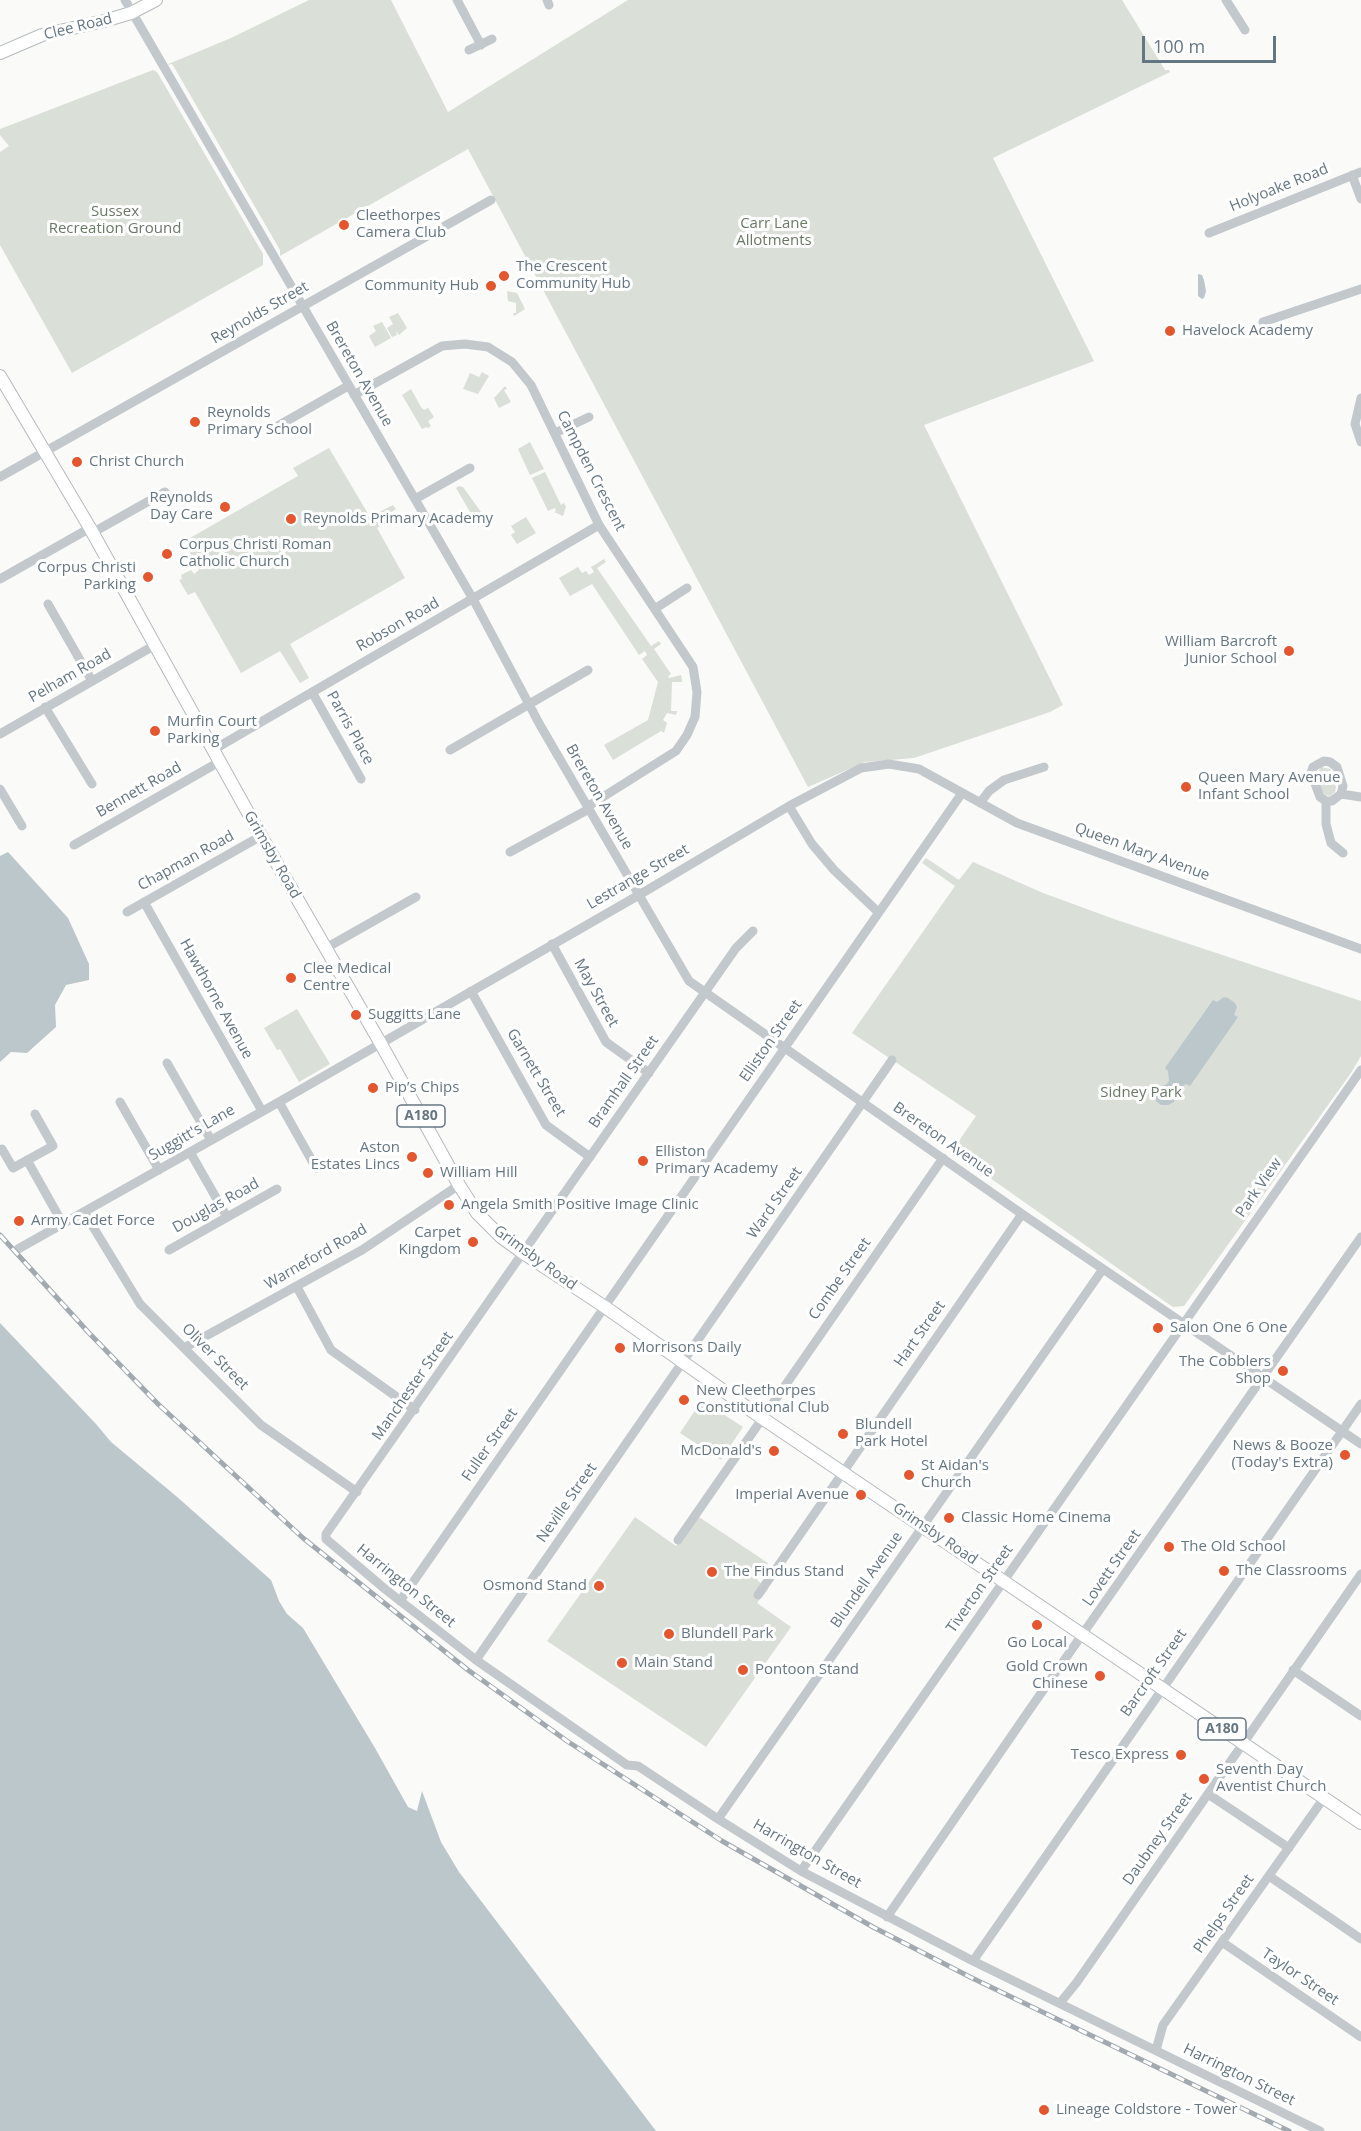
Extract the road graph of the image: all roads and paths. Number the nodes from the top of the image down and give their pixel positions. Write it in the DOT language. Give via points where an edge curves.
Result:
graph roads {
  1 [pos="125,0"];
  2 [pos="156,0"];
  3 [pos="458,0"];
  4 [pos="1226,0"];
  5 [pos="131,13"];
  6 [pos="1245,30"];
  7 [pos="492,39"];
  8 [pos="481,45"];
  9 [pos="469,50"];
  10 [pos="0,52"];
  11 [pos="1357,173"];
  12 [pos="1361,199"];
  13 [pos="491,200"];
  14 [pos="1209,232"];
  15 [pos="1361,289"];
  16 [pos="302,306"];
  17 [pos="1263,322"];
  18 [pos="0,376"];
  19 [pos="348,386"];
  20 [pos="354,395"];
  21 [pos="1361,398"];
  22 [pos="589,417"];
  23 [pos="276,427"];
  24 [pos="555,433"];
  25 [pos="1361,442"];
  26 [pos="45,452"];
  27 [pos="470,468"];
  28 [pos="0,477"];
  29 [pos="165,492"];
  30 [pos="415,500"];
  31 [pos="599,525"];
  32 [pos="91,531"];
  33 [pos="0,579"];
  34 [pos="687,588"];
  35 [pos="473,599"];
  36 [pos="48,604"];
  37 [pos="656,608"];
  38 [pos="155,645"];
  39 [pos="588,670"];
  40 [pos="92,681"];
  41 [pos="312,692"];
  42 [pos="530,704"];
  43 [pos="45,707"];
  44 [pos="0,734"];
  45 [pos="213,750"];
  46 [pos="450,750"];
  47 [pos="219,762"];
  48 [pos="1044,767"];
  49 [pos="919,769"];
  50 [pos="361,779"];
  51 [pos="92,784"];
  52 [pos="0,789"];
  53 [pos="962,793"];
  54 [pos="1341,794"];
  55 [pos="1361,797"];
  56 [pos="1326,801"];
  57 [pos="980,803"];
  58 [pos="789,806"];
  59 [pos="588,808"];
  60 [pos="22,826"];
  61 [pos="261,836"];
  62 [pos="74,845"];
  63 [pos="510,852"];
  64 [pos="1343,853"];
  65 [pos="639,895"];
  66 [pos="416,897"];
  67 [pos="144,902"];
  68 [pos="127,912"];
  69 [pos="878,912"];
  70 [pos="753,931"];
  71 [pos="552,944"];
  72 [pos="326,948"];
  73 [pos="1361,950"];
  74 [pos="471,991"];
  75 [pos="705,994"];
  76 [pos="381,1044"];
  77 [pos="784,1048"];
  78 [pos="892,1060"];
  79 [pos="167,1063"];
  80 [pos="1361,1070"];
  81 [pos="649,1073"];
  82 [pos="1358,1080"];
  83 [pos="120,1102"];
  84 [pos="279,1102"];
  85 [pos="863,1104"];
  86 [pos="262,1111"];
  87 [pos="35,1114"];
  88 [pos="210,1140"];
  89 [pos="2,1149"];
  90 [pos="190,1152"];
  91 [pos="590,1157"];
  92 [pos="943,1158"];
  93 [pos="27,1160"];
  94 [pos="316,1168"];
  95 [pos="159,1170"];
  96 [pos="459,1185"];
  97 [pos="277,1189"];
  98 [pos="84,1212"];
  99 [pos="1022,1214"];
  100 [pos="227,1217"];
  101 [pos="63,1224"];
  102 [pos="1361,1236"];
  103 [pos="18,1249"];
  104 [pos="169,1250"];
  105 [pos="523,1253"];
  106 [pos="1102,1269"];
  107 [pos="297,1287"];
  108 [pos="605,1307"];
  109 [pos="1182,1324"];
  110 [pos="184,1348"];
  111 [pos="683,1362"];
  112 [pos="1263,1377"];
  113 [pos="1361,1404"];
  114 [pos="415,1410"];
  115 [pos="762,1418"];
  116 [pos="1342,1432"];
  117 [pos="1361,1444"];
  118 [pos="842,1472"];
  119 [pos="357,1492"];
  120 [pos="923,1525"];
  121 [pos="326,1534"];
  122 [pos="678,1540"];
  123 [pos="1360,1578"];
  124 [pos="1003,1581"];
  125 [pos="758,1595"];
  126 [pos="400,1601"];
  127 [pos="1083,1635"];
  128 [pos="476,1660"];
  129 [pos="1293,1670"];
  130 [pos="1161,1688"];
  131 [pos="1361,1716"];
  132 [pos="1243,1744"];
  133 [pos="1208,1794"];
  134 [pos="1324,1798"];
  135 [pos="718,1819"];
  136 [pos="1361,1823"];
  137 [pos="1289,1848"];
  138 [pos="801,1871"];
  139 [pos="1269,1876"];
  140 [pos="887,1917"];
  141 [pos="1361,1939"];
  142 [pos="1222,1942"];
  143 [pos="973,1960"];
  144 [pos="1060,2003"];
  145 [pos="1361,2037"];
  146 [pos="1156,2050"];
  147 [pos="1320,2131"];
  1 -- 5 [label="street, Brereton Avenue"];
  2 -- 5 [label="main road, Clee Road"];
  3 -- 8 [label="street"];
  4 -- 6 [label="street"];
  5 -- 10 [label="main road, Clee Road" via="42,35"];
  5 -- 16 [label="street, Brereton Avenue"];
  7 -- 8 [label="street"];
  8 -- 9 [label="street"];
  11 -- 12 [label="street"];
  11 -- 14 [label="street, Holyoake Road"];
  13 -- 16 [label="street, Reynolds Street"];
  15 -- 17 [label="street"];
  16 -- 19 [label="street, Brereton Avenue"];
  16 -- 26 [label="street, Reynolds Street"];
  18 -- 26 [label="main road, Grimsby Road / A180"];
  19 -- 20 [label="street, Brereton Avenue"];
  19 -- 23 [label="street"];
  20 -- 24 [label="street, Campden Crescent" via="442,346 488,347 512,362 531,385"];
  20 -- 30 [label="street, Brereton Avenue"];
  21 -- 25 [label="street" via="1355,424"];
  22 -- 24 [label="street"];
  24 -- 31 [label="street, Campden Crescent"];
  26 -- 28 [label="street, Reynolds Street"];
  26 -- 32 [label="main road, Grimsby Road / A180"];
  27 -- 30 [label="street"];
  29 -- 32 [label="street"];
  30 -- 35 [label="street, Brereton Avenue"];
  31 -- 35 [label="street, Robson Road"];
  31 -- 37 [label="street, Campden Crescent"];
  32 -- 33 [label="street"];
  32 -- 38 [label="main road, Grimsby Road / A180"];
  34 -- 37 [label="street"];
  35 -- 41 [label="street, Robson Road"];
  35 -- 42 [label="street, Brereton Avenue"];
  36 -- 40 [label="street"];
  37 -- 59 [label="street, Campden Crescent" via="693,667 695,717 676,751"];
  38 -- 40 [label="street, Pelham Road"];
  38 -- 45 [label="main road, Grimsby Road / A180"];
  39 -- 42 [label="street"];
  40 -- 43 [label="street, Pelham Road"];
  41 -- 45 [label="street, Robson Road"];
  41 -- 50 [label="street, Parris Place"];
  42 -- 46 [label="street"];
  42 -- 59 [label="street, Brereton Avenue"];
  43 -- 44 [label="street, Pelham Road"];
  43 -- 51 [label="street"];
  45 -- 47 [label="main road, Grimsby Road / A180"];
  47 -- 61 [label="main road, Grimsby Road / A180"];
  47 -- 62 [label="street, Bennett Road"];
  48 -- 57 [label="street" via="1004,780"];
  49 -- 53 [label="street, Queen Mary Avenue"];
  49 -- 58 [label="street, Lestrange Street" via="889,764 861,768"];
  52 -- 60 [label="street"];
  53 -- 57 [label="street, Queen Mary Avenue"];
  53 -- 69 [label="street, Elliston Street"];
  54 -- 55 [label="street"];
  54 -- 56 [label="street"];
  54 -- 56 [label="street" via="1336,767 1330,762 1318,763 1311,773 1318,793"];
  56 -- 64 [label="street" via="1328,845"];
  57 -- 73 [label="street, Queen Mary Avenue" via="1017,823"];
  58 -- 65 [label="street, Lestrange Street"];
  58 -- 69 [label="street" via="812,844"];
  59 -- 63 [label="street, Campden Crescent"];
  59 -- 65 [label="street, Brereton Avenue"];
  61 -- 67 [label="street, Chapman Road"];
  61 -- 72 [label="main road, Grimsby Road / A180"];
  65 -- 71 [label="street, Lestrange Street"];
  65 -- 75 [label="street, Brereton Avenue" via="689,981"];
  66 -- 72 [label="street"];
  67 -- 68 [label="street, Chapman Road"];
  67 -- 86 [label="street, Hawthorne Avenue"];
  69 -- 77 [label="street, Elliston Street"];
  70 -- 75 [label="street, Bramhall Street" via="736,948"];
  71 -- 74 [label="street, Lestrange Street"];
  71 -- 81 [label="street, May Street" via="606,1042"];
  72 -- 76 [label="main road, Grimsby Road / A180"];
  74 -- 76 [label="street, Lestrange Street"];
  74 -- 91 [label="street, Garnett Street" via="546,1125"];
  75 -- 77 [label="street, Brereton Avenue"];
  75 -- 81 [label="street, Bramhall Street"];
  76 -- 84 [label="street, Suggitt's Lane"];
  76 -- 96 [label="main road, Grimsby Road / A180"];
  77 -- 85 [label="street, Brereton Avenue"];
  77 -- 108 [label="street, Elliston Street"];
  78 -- 85 [label="street, Ward Street"];
  79 -- 88 [label="street"];
  80 -- 82 [label="street, Park View"];
  81 -- 91 [label="street, Bramhall Street"];
  82 -- 109 [label="street, Park View"];
  83 -- 95 [label="street"];
  84 -- 86 [label="street, Suggitt's Lane"];
  84 -- 94 [label="street"];
  85 -- 92 [label="street, Brereton Avenue"];
  85 -- 111 [label="street, Ward Street"];
  86 -- 88 [label="street, Suggitt's Lane"];
  87 -- 93 [label="street" via="53,1146"];
  88 -- 90 [label="street, Suggitt's Lane"];
  89 -- 93 [label="street" via="13,1168"];
  90 -- 95 [label="street, Suggitt's Lane"];
  90 -- 100 [label="street"];
  91 -- 105 [label="street, Bramhall Street"];
  92 -- 99 [label="street, Brereton Avenue"];
  92 -- 115 [label="street, Combe Street"];
  93 -- 101 [label="street"];
  95 -- 98 [label="street, Suggitt's Lane"];
  96 -- 105 [label="main road, Grimsby Road / A180" via="477,1213"];
  96 -- 107 [label="street, Warneford Road" via="362,1250"];
  97 -- 100 [label="street, Douglas Road"];
  98 -- 101 [label="street, Suggitt's Lane"];
  98 -- 110 [label="street, Oliver Street" via="140,1304"];
  99 -- 106 [label="street, Brereton Avenue"];
  99 -- 118 [label="street, Hart Street"];
  100 -- 104 [label="street, Douglas Road"];
  101 -- 103 [label="street, Suggitt's Lane"];
  102 -- 112 [label="street, Lovett Street"];
  105 -- 108 [label="main road, Grimsby Road / A180"];
  105 -- 114 [label="street, Manchester Street"];
  106 -- 109 [label="street, Brereton Avenue"];
  106 -- 120 [label="street, Blundell Avenue"];
  107 -- 110 [label="street, Warneford Road"];
  107 -- 114 [label="street" via="331,1350"];
  108 -- 111 [label="main road, Grimsby Road / A180"];
  108 -- 126 [label="street, Fuller Street"];
  109 -- 112 [label="street, Brereton Avenue"];
  109 -- 124 [label="street, Tiverton Street"];
  110 -- 119 [label="street, Oliver Street" via="261,1425"];
  111 -- 115 [label="main road, Grimsby Road / A180"];
  111 -- 128 [label="street, Neville Street"];
  112 -- 116 [label="street, Brereton Avenue"];
  112 -- 127 [label="street, Lovett Street"];
  113 -- 116 [label="street, Barcroft Street"];
  114 -- 119 [label="street, Manchester Street"];
  115 -- 118 [label="main road, Grimsby Road / A180"];
  115 -- 122 [label="street, Combe Street"];
  116 -- 117 [label="street, Brereton Avenue"];
  116 -- 130 [label="street, Barcroft Street"];
  118 -- 120 [label="main road, Grimsby Road / A180"];
  118 -- 125 [label="street"];
  119 -- 121 [label="street, Manchester Street"];
  120 -- 124 [label="main road, Grimsby Road / A180"];
  120 -- 135 [label="street, Blundell Avenue"];
  121 -- 126 [label="street, Harrington Street" via="328,1542"];
  123 -- 129 [label="street, Daubney Street"];
  124 -- 127 [label="main road, Grimsby Road / A180"];
  124 -- 138 [label="street, Tiverton Street"];
  126 -- 128 [label="street, Harrington Street"];
  127 -- 130 [label="main road, Grimsby Road / A180"];
  127 -- 140 [label="street, Lovett Street"];
  128 -- 135 [label="street, Harrington Street" via="627,1765 638,1766"];
  129 -- 131 [label="street"];
  129 -- 132 [label="street, Daubney Street"];
  130 -- 132 [label="main road, Grimsby Road / A180"];
  130 -- 143 [label="street, Barcroft Street"];
  132 -- 133 [label="street, Daubney Street"];
  132 -- 134 [label="main road, Grimsby Road / A180"];
  133 -- 137 [label="street"];
  133 -- 144 [label="street, Daubney Street"];
  134 -- 136 [label="main road, Grimsby Road / A180"];
  134 -- 137 [label="street, Phelps Street"];
  135 -- 138 [label="street, Harrington Street"];
  137 -- 139 [label="street, Phelps Street"];
  138 -- 140 [label="street, Harrington Street"];
  139 -- 141 [label="street"];
  139 -- 142 [label="street, Phelps Street"];
  140 -- 143 [label="street, Harrington Street"];
  142 -- 145 [label="street, Taylor Street"];
  142 -- 146 [label="street, Phelps Street" via="1163,2025"];
  143 -- 144 [label="street, Harrington Street"];
  144 -- 146 [label="street, Harrington Street"];
  146 -- 147 [label="street, Harrington Street"];
}
